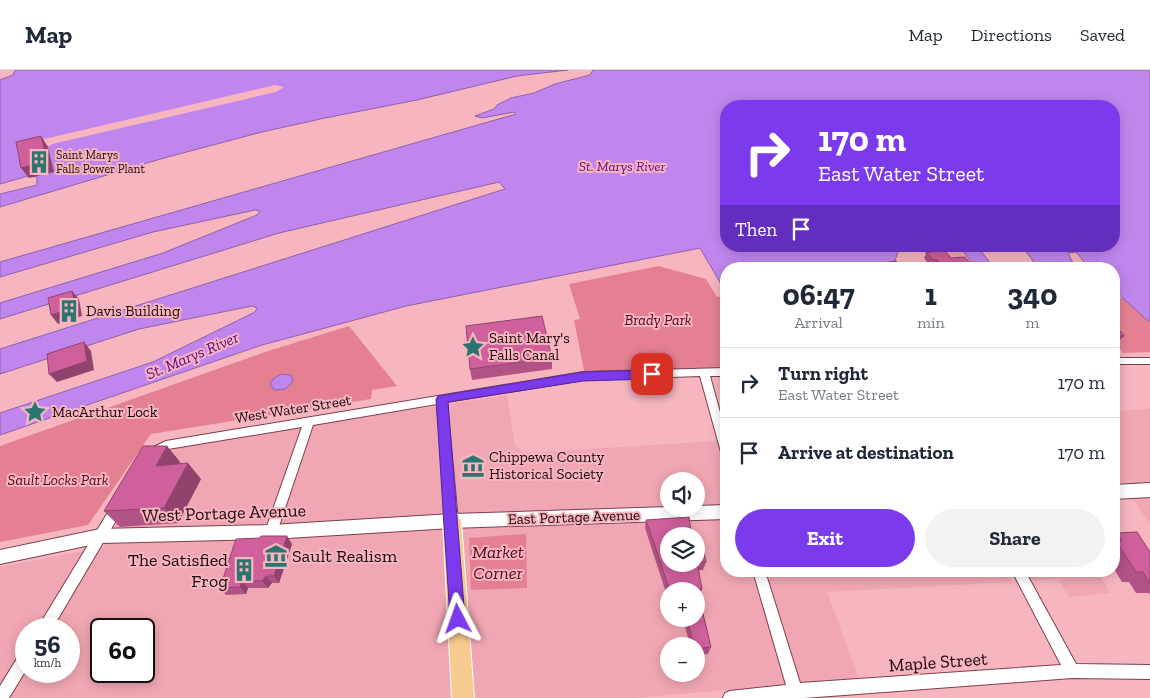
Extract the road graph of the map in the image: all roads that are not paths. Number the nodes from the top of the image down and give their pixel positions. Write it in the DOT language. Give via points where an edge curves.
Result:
graph roads {
  1 [pos="1120,361"];
  2 [pos="1150,361"];
  3 [pos="720,372"];
  4 [pos="704,373"];
  5 [pos="442,399"];
  6 [pos="309,422"];
  7 [pos="720,430"];
  8 [pos="143,466"];
  9 [pos="1150,490"];
  10 [pos="1120,492"];
  11 [pos="124,497"];
  12 [pos="720,512"];
  13 [pos="452,520"];
  14 [pos="271,532"];
  15 [pos="100,536"];
  16 [pos="0,557"];
  17 [pos="761,577"];
  18 [pos="1021,577"];
  19 [pos="51,618"];
  20 [pos="1072,671"];
  21 [pos="1150,672"];
  22 [pos="15,675"];
  23 [pos="796,694"];
  24 [pos="1,698"];
  25 [pos="463,698"];
  26 [pos="730,698"];
  1 -- 2 [label="street"];
  3 -- 4 [label="street, West Water Street"];
  4 -- 5 [label="street, West Water Street" via="583,376"];
  4 -- 7 [label="street"];
  5 -- 6 [label="street, West Water Street"];
  5 -- 13 [label="street"];
  6 -- 8 [label="street, West Water Street" via="166,445 151,453"];
  6 -- 14 [label="street"];
  9 -- 10 [label="main road"];
  11 -- 15 [label="street"];
  12 -- 13 [label="main road, East Portage Avenue"];
  13 -- 14 [label="street, West Portage Avenue"];
  13 -- 25 [label="main road"];
  14 -- 15 [label="street, West Portage Avenue"];
  15 -- 16 [label="street, West Portage Avenue"];
  15 -- 19 [label="street"];
  17 -- 23 [label="street"];
  18 -- 20 [label="street"];
  20 -- 21 [label="street, Maple Street"];
  20 -- 23 [label="street, Maple Street"];
  22 -- 24 [label="street"];
  23 -- 26 [label="street, Maple Street"];
}
